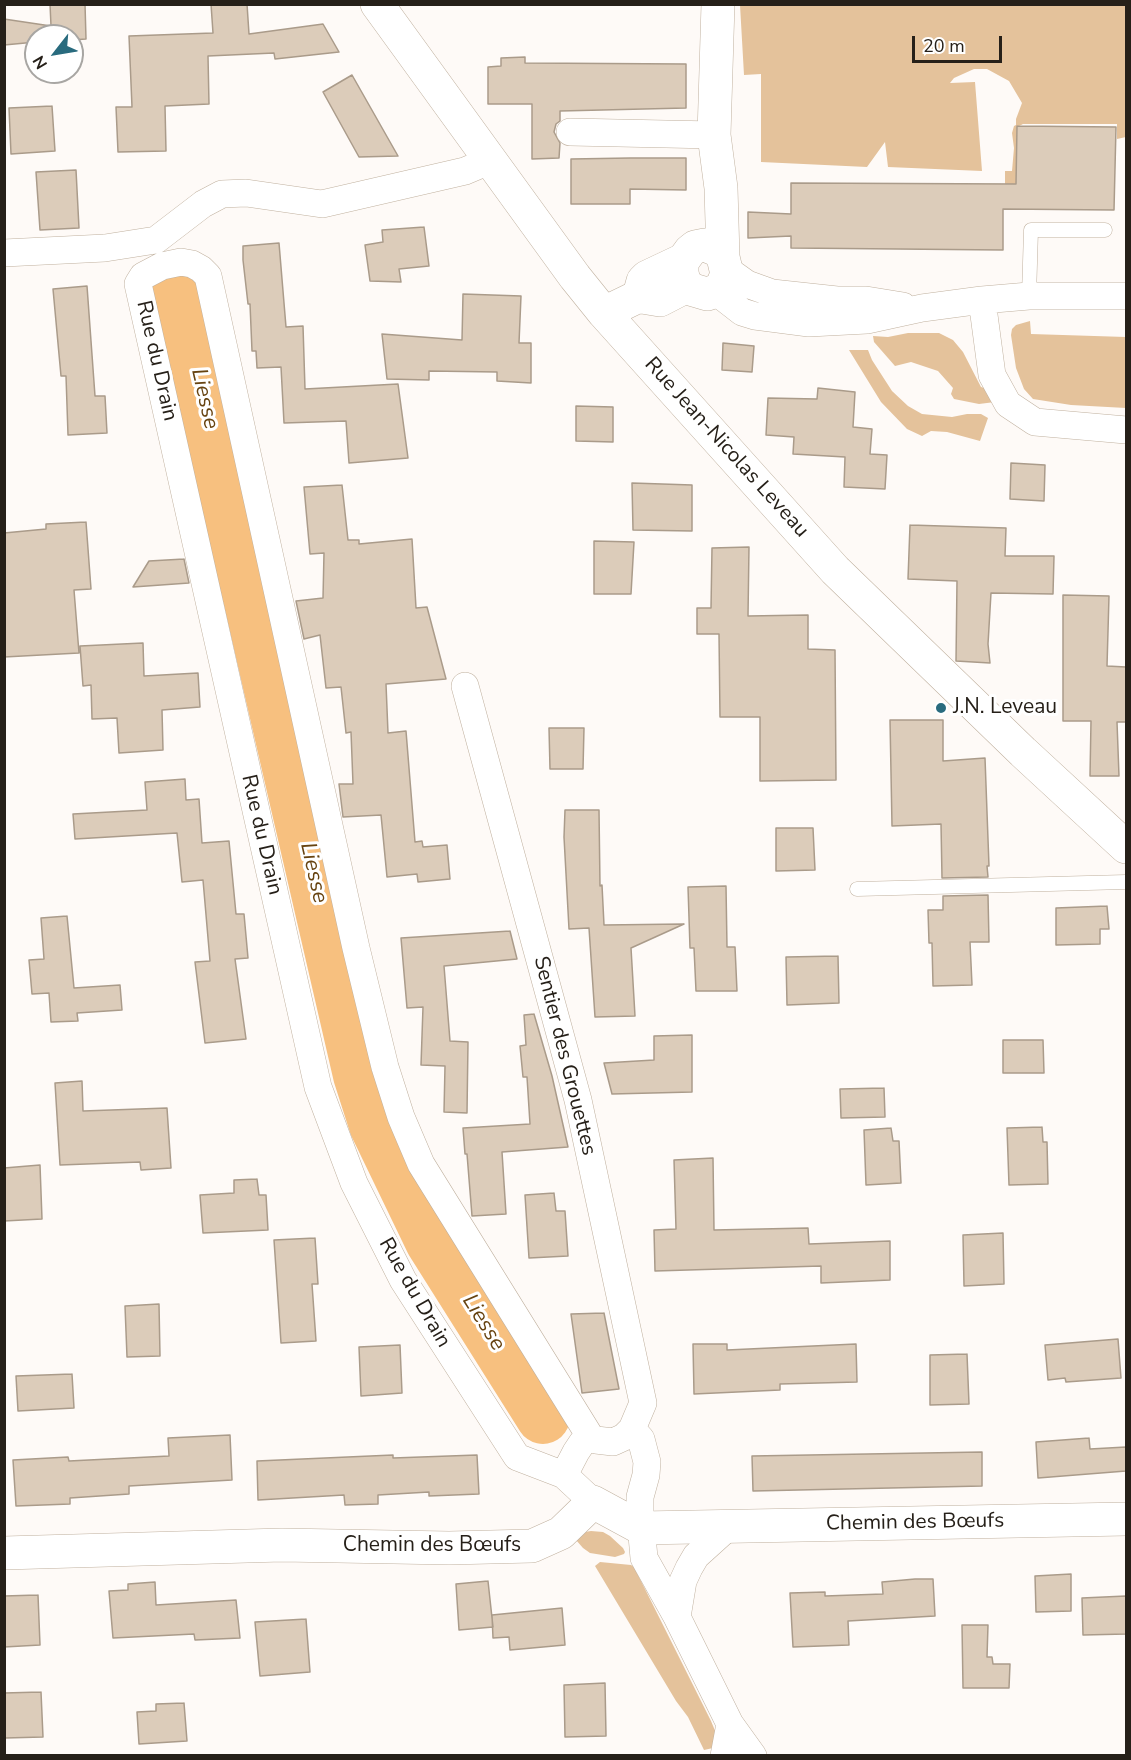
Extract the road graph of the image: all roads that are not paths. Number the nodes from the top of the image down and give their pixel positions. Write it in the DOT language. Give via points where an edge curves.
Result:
graph roads {
  1 [pos="377,4"];
  2 [pos="718,4"];
  3 [pos="570,132"];
  4 [pos="716,149"];
  5 [pos="492,160"];
  6 [pos="1105,230"];
  7 [pos="4,253"];
  8 [pos="704,270"];
  9 [pos="1029,296"];
  10 [pos="1126,296"];
  11 [pos="982,300"];
  12 [pos="604,313"];
  13 [pos="1126,429"];
  14 [pos="465,687"];
  15 [pos="1126,847"];
  16 [pos="1126,882"];
  17 [pos="857,889"];
  18 [pos="632,1429"];
  19 [pos="591,1437"];
  20 [pos="564,1475"];
  21 [pos="593,1502"];
  22 [pos="1126,1519"];
  23 [pos="641,1528"];
  24 [pos="727,1528"];
  25 [pos="4,1553"];
  26 [pos="677,1617"];
  27 [pos="730,1724"];
  28 [pos="724,1755"];
  29 [pos="753,1755"];
  1 -- 5 [label="street, Rue Jean-Nicolas Leveau"];
  2 -- 4 [label="street"];
  3 -- 4 [label="street"];
  4 -- 8 [label="street"];
  5 -- 7 [label="street" via="465,171 322,204 246,193 222,194 156,240 105,248"];
  5 -- 12 [label="street, Rue Jean-Nicolas Leveau"];
  6 -- 9 [label="lane" via="1030,230"];
  8 -- 11 [label="street" via="742,312 786,321 867,320"];
  8 -- 12 [label="street" via="660,300 635,298"];
  9 -- 10 [label="street"];
  9 -- 11 [label="street"];
  11 -- 13 [label="street" via="992,375 1008,404 1035,422"];
  12 -- 15 [label="street, Rue Jean-Nicolas Leveau" via="835,570"];
  14 -- 18 [label="street, Sentier des Grouettes" via="578,1100 643,1403"];
  16 -- 17 [label="lane"];
  18 -- 19 [label="street" via="614,1442"];
  18 -- 23 [label="street" via="641,1439 647,1462 640,1497"];
  19 -- 20 [label="street" via="579,1448"];
  19 -- 20 [label="street, Rue du Drain" via="421,1164 401,1117 356,948 208,276 192,264 162,266 143,276 138,284 318,1087 354,1183 402,1280 517,1457"];
  20 -- 21 [label="street"];
  21 -- 23 [label="street, Chemin des Bœufs"];
  21 -- 25 [label="street, Chemin des Bœufs" via="561,1533 532,1546 282,1545"];
  22 -- 24 [label="street, Chemin des Bœufs"];
  23 -- 24 [label="street, Chemin des Bœufs"];
  23 -- 26 [label="street" via="644,1558"];
  24 -- 26 [label="street" via="696,1556 689,1568"];
  26 -- 27 [label="street"];
  27 -- 28 [label="street"];
  27 -- 29 [label="street"];
}
